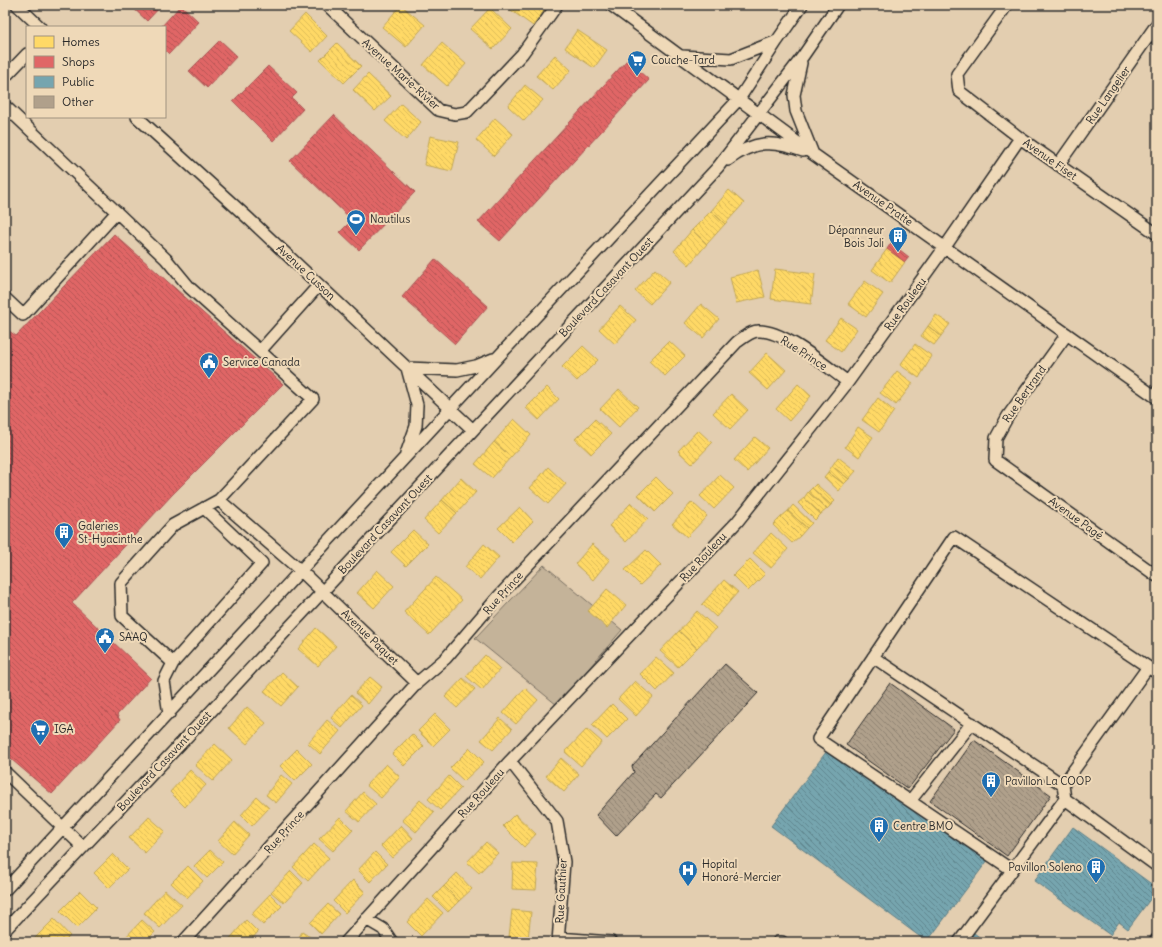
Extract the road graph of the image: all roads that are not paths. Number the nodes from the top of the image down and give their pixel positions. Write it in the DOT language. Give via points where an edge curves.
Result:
graph roads {
  1 [pos="16,5"];
  2 [pos="327,5"];
  3 [pos="558,5"];
  4 [pos="611,5"];
  5 [pos="802,5"];
  6 [pos="838,5"];
  7 [pos="1007,5"];
  8 [pos="1157,24"];
  9 [pos="39,26"];
  10 [pos="777,40"];
  11 [pos="26,55"];
  12 [pos="682,56"];
  13 [pos="803,56"];
  14 [pos="5,78"];
  15 [pos="739,99"];
  16 [pos="5,106"];
  17 [pos="759,114"];
  18 [pos="138,118"];
  19 [pos="1020,138"];
  20 [pos="813,154"];
  21 [pos="1058,165"];
  22 [pos="718,166"];
  23 [pos="117,212"];
  24 [pos="1157,234"];
  25 [pos="945,248"];
  26 [pos="319,284"];
  27 [pos="5,298"];
  28 [pos="1067,334"];
  29 [pos="260,351"];
  30 [pos="498,357"];
  31 [pos="407,368"];
  32 [pos="848,382"];
  33 [pos="1157,398"];
  34 [pos="451,408"];
  35 [pos="473,430"];
  36 [pos="403,459"];
  37 [pos="995,460"];
  38 [pos="219,500"];
  39 [pos="204,508"];
  40 [pos="301,571"];
  41 [pos="1157,576"];
  42 [pos="322,591"];
  43 [pos="873,657"];
  44 [pos="173,664"];
  45 [pos="1152,670"];
  46 [pos="417,683"];
  47 [pos="169,714"];
  48 [pos="972,723"];
  49 [pos="510,761"];
  50 [pos="5,772"];
  51 [pos="1063,785"];
  52 [pos="1065,799"];
  53 [pos="910,801"];
  54 [pos="63,829"];
  55 [pos="84,847"];
  56 [pos="1157,866"];
  57 [pos="1012,870"];
  58 [pos="5,890"];
  59 [pos="366,919"];
  60 [pos="5,930"];
  61 [pos="1157,939"];
  62 [pos="558,940"];
  63 [pos="184,942"];
  64 [pos="346,942"];
  65 [pos="392,942"];
  66 [pos="611,942"];
  67 [pos="778,942"];
  68 [pos="782,942"];
  69 [pos="959,942"];
  70 [pos="1155,942"];
  1 -- 9 [label="street"];
  2 -- 3 [label="street, Avenue Marie-Rivier" via="438,110 455,114 467,112 478,102 522,54"];
  4 -- 12 [label="street, Avenue Pratte"];
  5 -- 10 [label="street"];
  6 -- 13 [label="street, Boulevard Casavant Ouest"];
  7 -- 19 [label="street, Avenue Fiset" via="958,74 959,91"];
  8 -- 21 [label="street, Rue Langelier"];
  10 -- 12 [label="street" via="731,59"];
  10 -- 15 [label="street"];
  11 -- 14 [label="street"];
  12 -- 15 [label="street, Avenue Pratte"];
  13 -- 17 [label="street, Boulevard Casavant Ouest"];
  13 -- 20 [label="street" via="794,95 796,111"];
  15 -- 17 [label="street, Avenue Pratte"];
  15 -- 30 [label="street"];
  16 -- 23 [label="street"];
  17 -- 20 [label="street, Avenue Pratte"];
  17 -- 22 [label="street, Boulevard Casavant Ouest"];
  18 -- 26 [label="street, Avenue Cusson"];
  19 -- 21 [label="street, Avenue Fiset"];
  19 -- 25 [label="street, Rue Rouleau"];
  20 -- 22 [label="street" via="789,146 756,144"];
  20 -- 25 [label="street, Avenue Pratte"];
  21 -- 24 [label="street, Avenue Fiset"];
  22 -- 35 [label="street, Boulevard Casavant Ouest"];
  23 -- 27 [label="street" via="23,315"];
  23 -- 29 [label="street" via="166,259 190,288"];
  25 -- 28 [label="street, Avenue Pratte"];
  25 -- 32 [label="street, Rue Rouleau"];
  26 -- 29 [label="street"];
  26 -- 31 [label="street, Avenue Cusson"];
  28 -- 33 [label="street, Avenue Pratte"];
  28 -- 37 [label="street, Rue Bertrand" via="1008,416 996,438"];
  29 -- 38 [label="street" via="313,399"];
  30 -- 31 [label="street" via="457,370"];
  30 -- 34 [label="street"];
  31 -- 34 [label="street, Avenue Cusson"];
  31 -- 36 [label="street" via="417,410 416,426"];
  32 -- 46 [label="street, Rue Prince" via="790,342 768,331 756,331 737,342 498,597 446,658"];
  32 -- 49 [label="street, Rue Rouleau" via="737,522"];
  34 -- 35 [label="street, Avenue Cusson"];
  34 -- 36 [label="street"];
  35 -- 42 [label="street, Boulevard Casavant Ouest"];
  36 -- 40 [label="street"];
  37 -- 41 [label="street, Avenue Pagé"];
  38 -- 39 [label="street"];
  38 -- 40 [label="street, Avenue Paquet"];
  39 -- 44 [label="street" via="262,563"];
  39 -- 44 [label="street" via="173,525 121,583 122,616"];
  40 -- 42 [label="street, Avenue Paquet"];
  40 -- 47 [label="street"];
  42 -- 46 [label="street, Avenue Paquet"];
  42 -- 55 [label="street, Boulevard Casavant Ouest"];
  43 -- 45 [label="street" via="954,538"];
  43 -- 48 [label="street"];
  43 -- 53 [label="street" via="818,739"];
  44 -- 47 [label="street" via="164,681"];
  45 -- 51 [label="street"];
  46 -- 63 [label="street, Rue Prince"];
  47 -- 54 [label="street"];
  48 -- 51 [label="street"];
  48 -- 53 [label="street"];
  49 -- 59 [label="street, Rue Rouleau"];
  49 -- 62 [label="street, Rue Gauthier" via="557,821 564,862"];
  50 -- 54 [label="street"];
  51 -- 52 [label="street"];
  52 -- 56 [label="street"];
  52 -- 57 [label="street"];
  53 -- 57 [label="street"];
  54 -- 55 [label="street"];
  54 -- 58 [label="street"];
  55 -- 60 [label="street, Boulevard Casavant Ouest"];
  57 -- 69 [label="street"];
  59 -- 64 [label="street, Rue Rouleau"];
  59 -- 65 [label="street" via="383,930"];
  61 -- 70 [label="street"];
  62 -- 66 [label="street"];
  67 -- 68 [label="street"];
}
